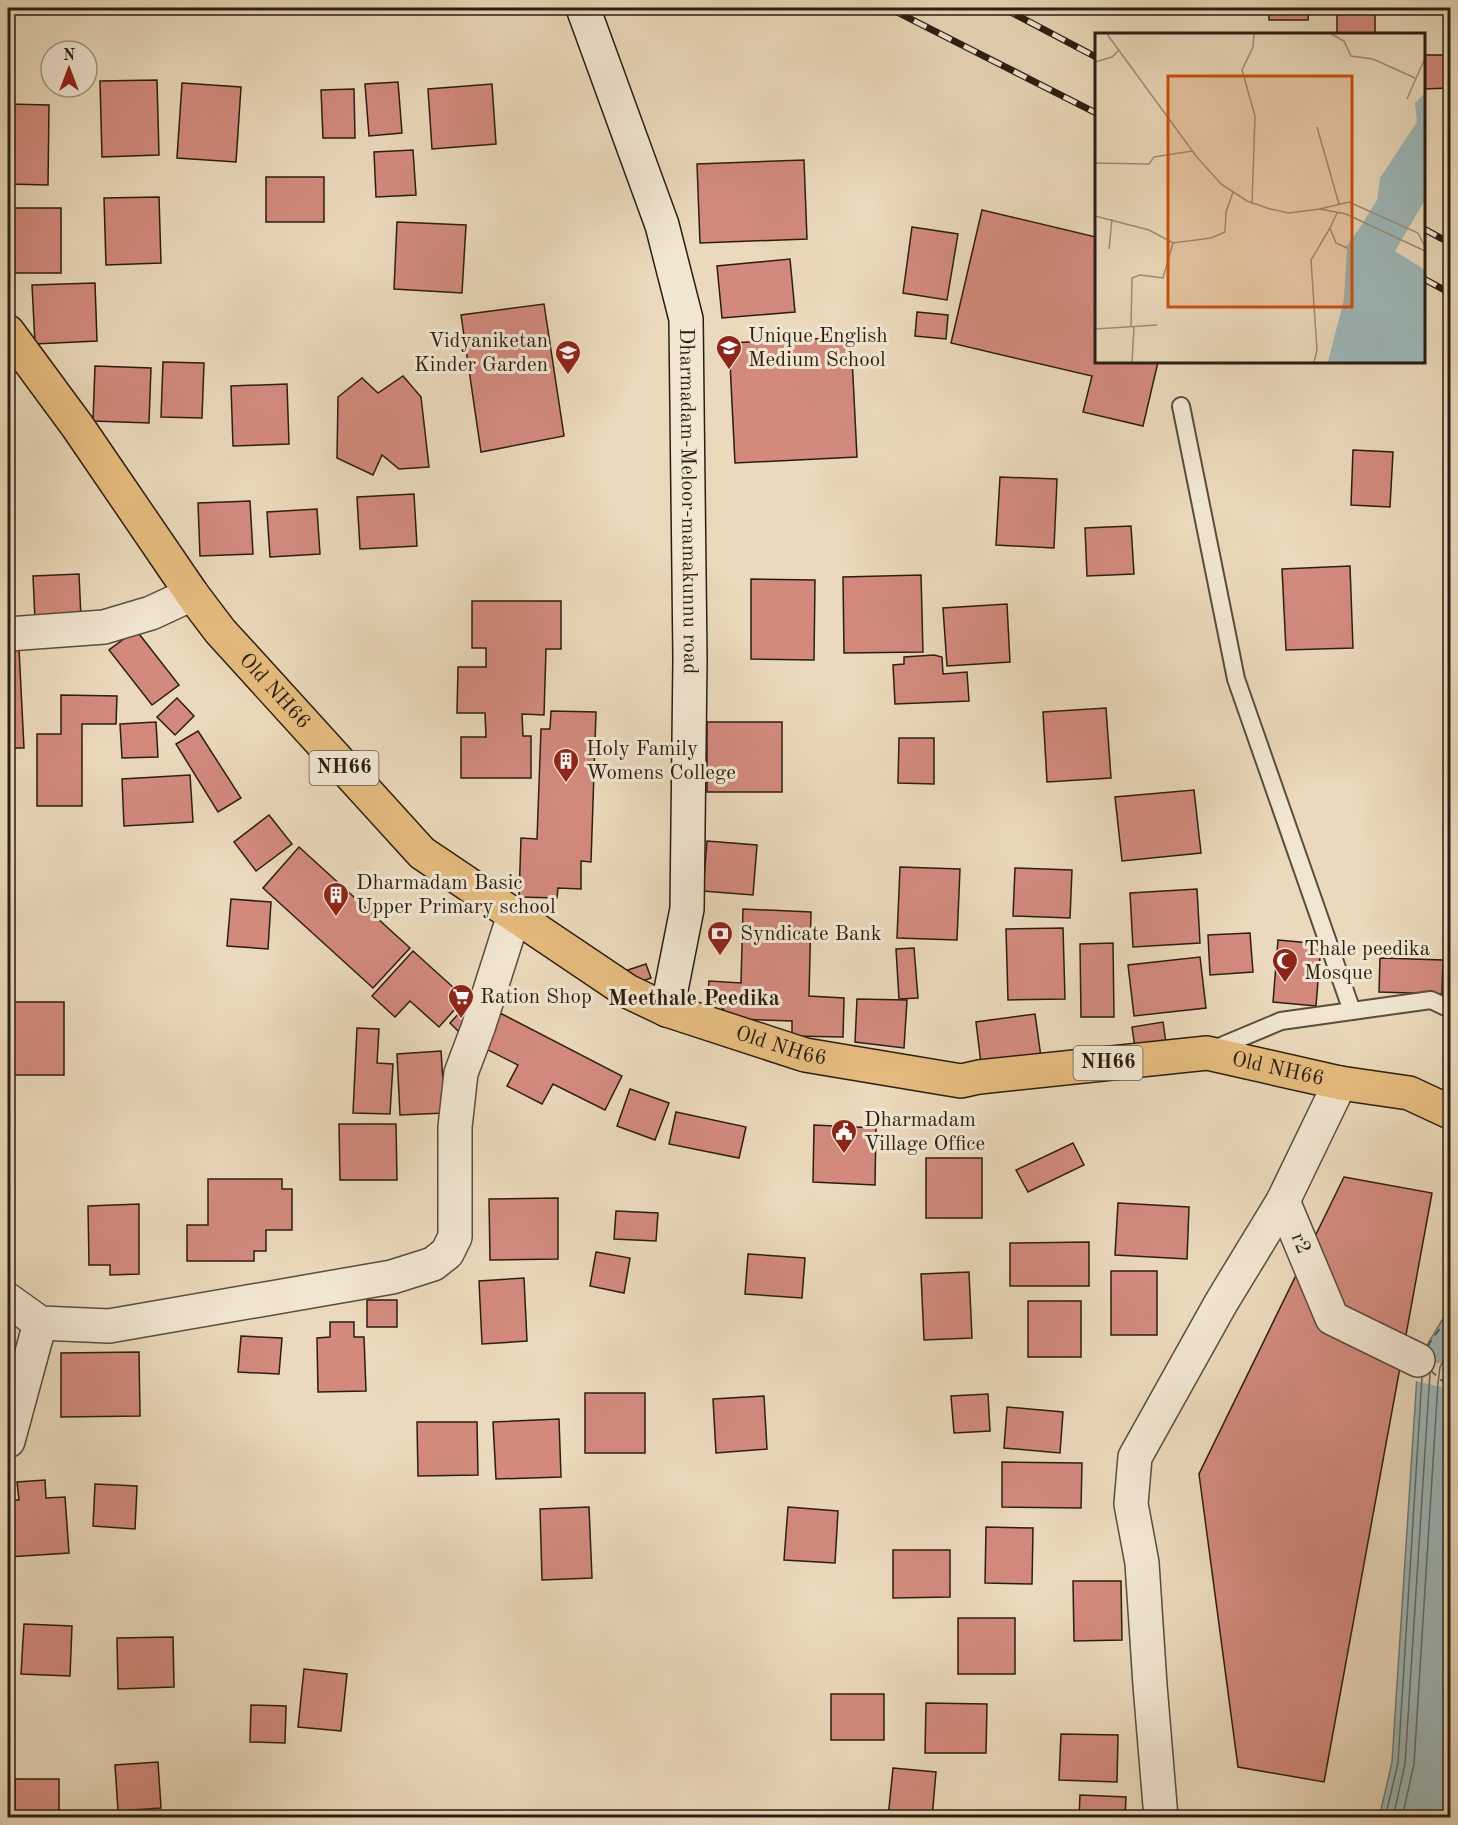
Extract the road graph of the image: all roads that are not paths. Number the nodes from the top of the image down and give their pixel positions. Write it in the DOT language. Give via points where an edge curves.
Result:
graph roads {
  1 [pos="584,8"];
  2 [pos="8,332"];
  3 [pos="1181,406"];
  4 [pos="192,594"];
  5 [pos="8,634"];
  6 [pos="514,915"];
  7 [pos="1450,1009"];
  8 [pos="667,1010"];
  9 [pos="1352,1011"];
  10 [pos="1207,1053"];
  11 [pos="1340,1083"];
  12 [pos="1450,1112"];
  13 [pos="1283,1201"];
  14 [pos="8,1300"];
  15 [pos="40,1323"];
  16 [pos="1418,1360"];
  17 [pos="8,1441"];
  18 [pos="1161,1818"];
  1 -- 8 [label="street, Dharmadam-Meloor-mamakunnu road" via="662,225 686,320 690,659 687,909"];
  2 -- 4 [label="main road, Old NH66 / NH66"];
  3 -- 9 [label="lane" via="1236,679"];
  4 -- 5 [label="street" via="151,613 104,627"];
  4 -- 6 [label="main road, Old NH66 / NH66" via="219,631 422,853"];
  6 -- 8 [label="main road, Old NH66 / NH66" via="627,991"];
  6 -- 15 [label="street" via="461,1073 454,1127 455,1237 447,1253 433,1264 392,1277 108,1326"];
  7 -- 9 [label="lane" via="1431,1000"];
  8 -- 10 [label="main road, Old NH66 / NH66" via="805,1055 961,1081"];
  9 -- 10 [label="lane" via="1281,1021"];
  10 -- 11 [label="main road, Old NH66 / NH66"];
  11 -- 12 [label="main road, Old NH66 / NH66" via="1409,1093"];
  11 -- 13 [label="street"];
  13 -- 16 [label="street, r2" via="1332,1318"];
  13 -- 18 [label="street" via="1135,1457 1131,1504 1142,1563"];
  14 -- 15 [label="street"];
  15 -- 17 [label="street"];
}
